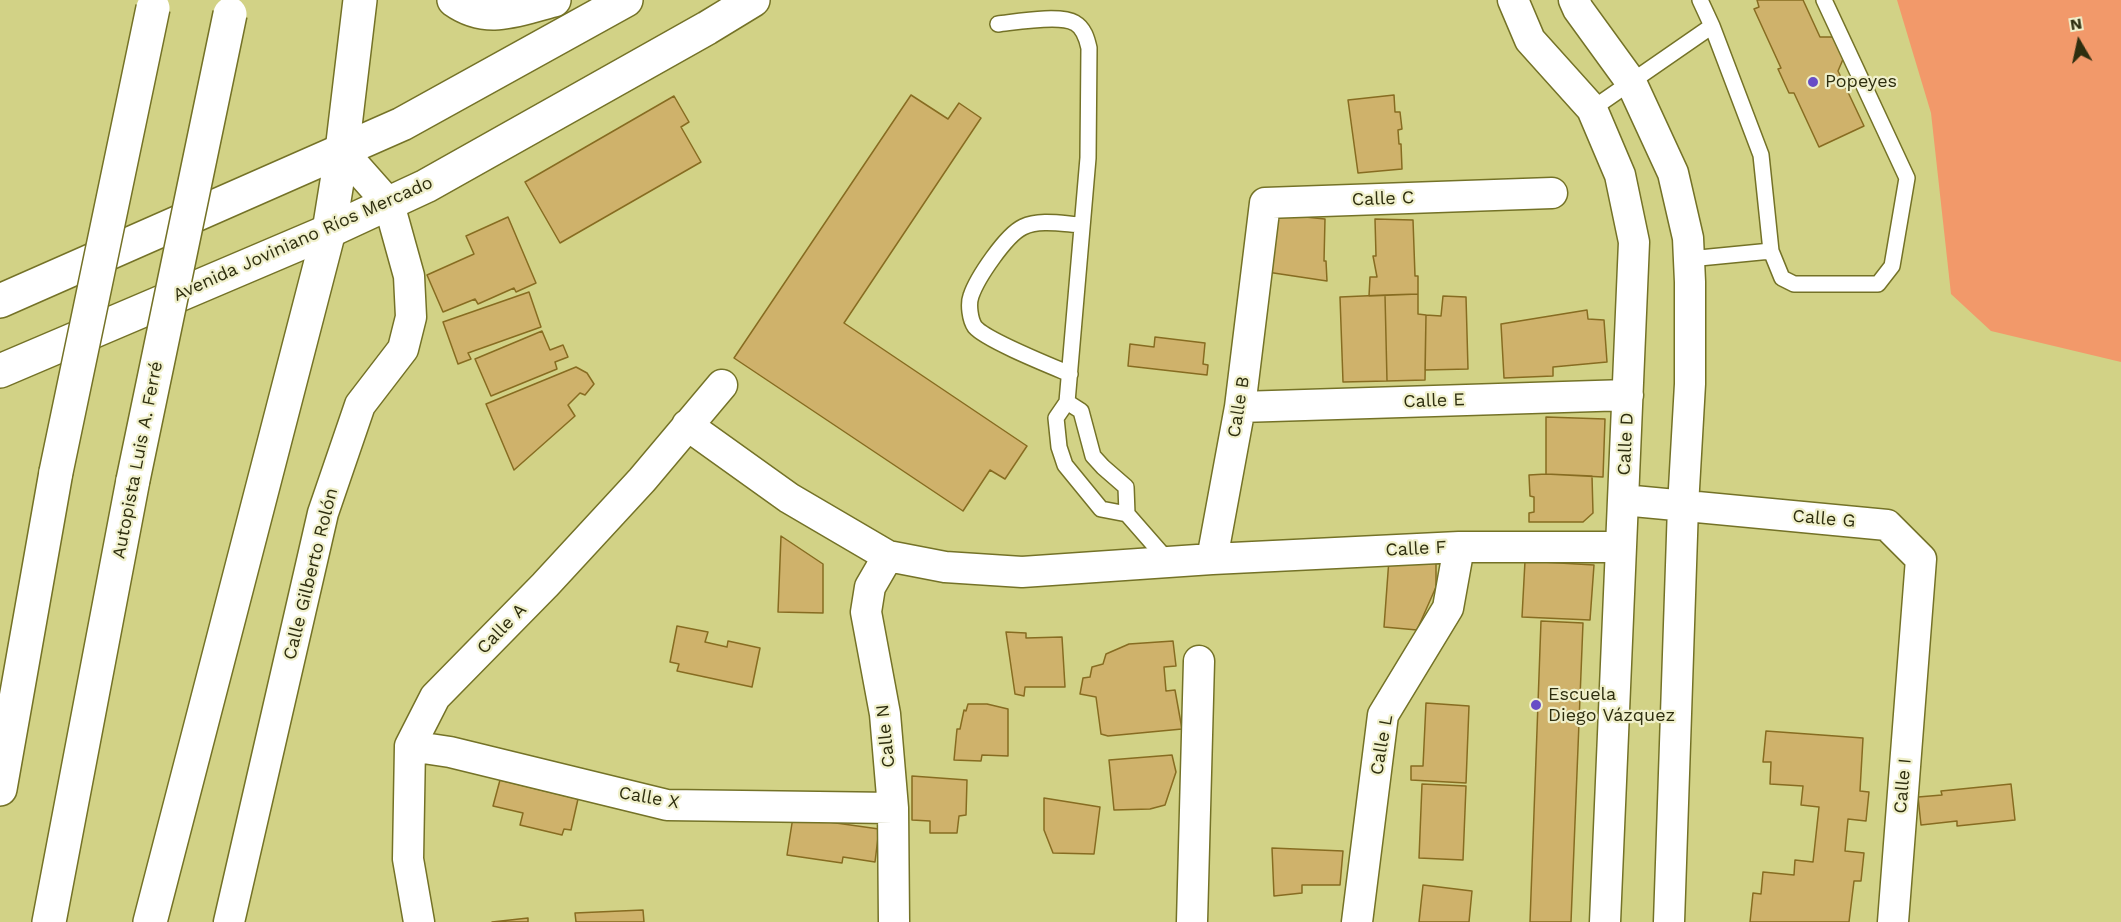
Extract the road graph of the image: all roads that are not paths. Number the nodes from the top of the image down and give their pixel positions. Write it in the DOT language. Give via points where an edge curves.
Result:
graph roads {
  1 [pos="360,0"];
  2 [pos="454,0"];
  3 [pos="554,0"];
  4 [pos="626,0"];
  5 [pos="753,0"];
  6 [pos="1513,0"];
  7 [pos="1574,0"];
  8 [pos="1700,0"];
  9 [pos="1824,0"];
  10 [pos="154,4"];
  11 [pos="232,7"];
  12 [pos="998,24"];
  13 [pos="1712,26"];
  14 [pos="1631,82"];
  15 [pos="1592,109"];
  16 [pos="342,151"];
  17 [pos="1552,193"];
  18 [pos="389,204"];
  19 [pos="1082,225"];
  20 [pos="329,231"];
  21 [pos="1771,251"];
  22 [pos="1259,253"];
  23 [pos="1689,259"];
  24 [pos="0,301"];
  25 [pos="0,371"];
  26 [pos="1070,374"];
  27 [pos="722,385"];
  28 [pos="1628,395"];
  29 [pos="1067,402"];
  30 [pos="1240,408"];
  31 [pos="687,425"];
  32 [pos="1623,500"];
  33 [pos="1683,506"];
  34 [pos="1127,514"];
  35 [pos="1459,547"];
  36 [pos="1620,547"];
  37 [pos="888,556"];
  38 [pos="1212,559"];
  39 [pos="1169,562"];
  40 [pos="1915,650"];
  41 [pos="1199,661"];
  42 [pos="8,711"];
  43 [pos="410,746"];
  44 [pos="0,789"];
  45 [pos="893,808"];
  46 [pos="49,922"];
  47 [pos="150,922"];
  48 [pos="229,922"];
  49 [pos="419,922"];
  50 [pos="894,922"];
  51 [pos="1192,922"];
  52 [pos="1357,922"];
  53 [pos="1605,922"];
  54 [pos="1669,922"];
  55 [pos="1893,922"];
  1 -- 16 [label="main road"];
  2 -- 3 [label="main road" via="466,9 492,15"];
  4 -- 16 [label="main road" via="402,124"];
  5 -- 18 [label="main road, Avenida Joviniano Ríos Mercado"];
  6 -- 15 [label="street, Calle D" via="1530,40"];
  7 -- 14 [label="street"];
  8 -- 13 [label="lane"];
  9 -- 21 [label="lane" via="1907,178 1892,266 1878,284 1794,284 1782,278"];
  10 -- 42 [label="main road, bridge"];
  11 -- 46 [label="main road, Autopista Luis A. Ferré, bridge" via="133,480"];
  12 -- 19 [label="lane" via="1053,19 1075,22 1084,31 1089,48 1088,158"];
  13 -- 14 [label="lane"];
  13 -- 21 [label="lane" via="1761,155"];
  14 -- 15 [label="lane"];
  14 -- 23 [label="street" via="1674,173"];
  15 -- 28 [label="street, Calle D" via="1620,175 1634,242"];
  16 -- 18 [label="street, Calle Gilberto Rolón"];
  16 -- 20 [label="main road"];
  16 -- 24 [label="main road"];
  17 -- 22 [label="street, Calle C" via="1265,202"];
  18 -- 20 [label="main road, Avenida Joviniano Ríos Mercado"];
  18 -- 48 [label="street, Calle Gilberto Rolón" via="409,276 411,317 403,349 360,405 322,513"];
  19 -- 26 [label="lane"];
  19 -- 26 [label="lane" via="1035,222 1020,228 993,256 971,297 970,313 975,327"];
  20 -- 25 [label="main road, Avenida Joviniano Ríos Mercado"];
  20 -- 47 [label="main road"];
  21 -- 23 [label="lane"];
  22 -- 30 [label="street, Calle B"];
  23 -- 33 [label="street" via="1690,384"];
  26 -- 29 [label="lane"];
  27 -- 31 [label="street, Calle A"];
  28 -- 30 [label="street, Calle E"];
  28 -- 32 [label="street, Calle D"];
  29 -- 34 [label="lane" via="1081,411 1093,456 1126,487"];
  29 -- 34 [label="lane" via="1056,418 1065,465 1101,509"];
  30 -- 38 [label="street, Calle B"];
  31 -- 37 [label="street, Calle F" via="789,498"];
  31 -- 43 [label="street, Calle A" via="642,480 435,697"];
  32 -- 33 [label="street, Calle G"];
  32 -- 36 [label="street, Calle D"];
  33 -- 40 [label="street, Calle G" via="1887,525 1921,559"];
  33 -- 54 [label="street"];
  34 -- 39 [label="lane"];
  35 -- 36 [label="street, Calle F"];
  35 -- 38 [label="street, Calle F"];
  35 -- 52 [label="street, Calle L" via="1448,608 1383,715"];
  36 -- 53 [label="street, Calle D"];
  37 -- 39 [label="street, Calle F" via="945,567 1022,572"];
  37 -- 45 [label="street, Calle N" via="870,586 866,612 885,714"];
  38 -- 39 [label="street, Calle F"];
  40 -- 55 [label="street, Calle I"];
  41 -- 51 [label="street"];
  42 -- 44 [label="main road"];
  43 -- 45 [label="street, Calle X" via="450,752 667,805"];
  43 -- 49 [label="street, Calle A" via="408,859"];
  45 -- 50 [label="street, Calle N"];
}
